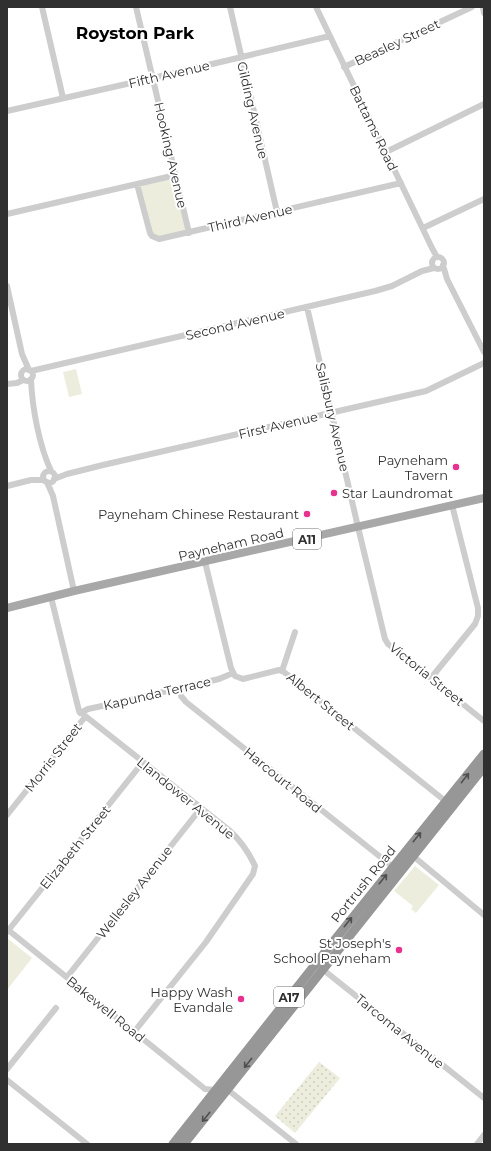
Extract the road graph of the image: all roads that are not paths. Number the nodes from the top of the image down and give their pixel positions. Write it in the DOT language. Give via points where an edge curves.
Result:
graph roads {
  1 [pos="42,7"];
  2 [pos="136,7"];
  3 [pos="230,7"];
  4 [pos="316,7"];
  5 [pos="472,7"];
  6 [pos="483,7"];
  7 [pos="484,13"];
  8 [pos="330,36"];
  9 [pos="242,57"];
  10 [pos="344,67"];
  11 [pos="153,78"];
  12 [pos="62,98"];
  13 [pos="484,104"];
  14 [pos="7,111"];
  15 [pos="386,152"];
  16 [pos="176,175"];
  17 [pos="401,183"];
  18 [pos="138,184"];
  19 [pos="484,199"];
  20 [pos="277,212"];
  21 [pos="7,214"];
  22 [pos="423,228"];
  23 [pos="189,233"];
  24 [pos="435,263"];
  25 [pos="443,265"];
  26 [pos="447,279"];
  27 [pos="7,286"];
  28 [pos="307,307"];
  29 [pos="484,352"];
  30 [pos="22,354"];
  31 [pos="484,363"];
  32 [pos="31,374"];
  33 [pos="22,376"];
  34 [pos="7,384"];
  35 [pos="31,396"];
  36 [pos="332,413"];
  37 [pos="49,477"];
  38 [pos="7,486"];
  39 [pos="484,498"];
  40 [pos="452,505"];
  41 [pos="358,527"];
  42 [pos="206,562"];
  43 [pos="74,591"];
  44 [pos="51,597"];
  45 [pos="7,608"];
  46 [pos="295,632"];
  47 [pos="282,671"];
  48 [pos="233,673"];
  49 [pos="431,678"];
  50 [pos="179,688"];
  51 [pos="83,715"];
  52 [pos="484,721"];
  53 [pos="484,754"];
  54 [pos="143,762"];
  55 [pos="484,767"];
  56 [pos="450,804"];
  57 [pos="201,808"];
  58 [pos="7,816"];
  59 [pos="413,856"];
  60 [pos="393,867"];
  61 [pos="484,915"];
  62 [pos="8,930"];
  63 [pos="319,966"];
  64 [pos="67,977"];
  65 [pos="56,1008"];
  66 [pos="134,1032"];
  67 [pos="7,1069"];
  68 [pos="230,1070"];
  69 [pos="7,1080"];
  70 [pos="228,1090"];
  71 [pos="210,1093"];
  72 [pos="484,1098"];
  73 [pos="484,1135"];
  74 [pos="87,1144"];
  75 [pos="173,1144"];
  76 [pos="184,1144"];
  77 [pos="296,1144"];
  78 [pos="477,1144"];
  1 -- 12 [label="street"];
  2 -- 11 [label="street, Hooking Avenue"];
  3 -- 9 [label="street, Gilding Avenue"];
  4 -- 8 [label="street, Battams Road"];
  5 -- 10 [label="street, Beasley Street"];
  6 -- 7 [label="street"];
  8 -- 9 [label="street, Fifth Avenue"];
  8 -- 10 [label="street, Battams Road"];
  9 -- 11 [label="street, Fifth Avenue"];
  9 -- 20 [label="street, Gilding Avenue"];
  10 -- 15 [label="street, Battams Road"];
  11 -- 12 [label="street, Fifth Avenue"];
  11 -- 16 [label="street, Hooking Avenue"];
  12 -- 14 [label="street, Fifth Avenue"];
  13 -- 15 [label="street"];
  15 -- 17 [label="street, Battams Road"];
  16 -- 18 [label="street"];
  16 -- 23 [label="street, Hooking Avenue"];
  17 -- 20 [label="street, Third Avenue"];
  17 -- 22 [label="street, Battams Road"];
  18 -- 21 [label="street"];
  18 -- 23 [label="street, Third Avenue" via="152,236 159,240"];
  19 -- 22 [label="street"];
  20 -- 23 [label="street, Third Avenue"];
  22 -- 24 [label="street, Battams Road" via="432,248"];
  24 -- 25 [label="street, Second Avenue" via="440,268"];
  24 -- 25 [label="street" via="442,258"];
  24 -- 26 [label="street"];
  24 -- 28 [label="street, Second Avenue" via="392,286"];
  25 -- 26 [label="street"];
  26 -- 29 [label="street"];
  27 -- 30 [label="street"];
  28 -- 32 [label="street, Second Avenue" via="45,368"];
  28 -- 36 [label="street, Salisbury Avenue"];
  30 -- 32 [label="street"];
  30 -- 33 [label="street"];
  31 -- 36 [label="street, First Avenue" via="430,390"];
  32 -- 33 [label="street" via="26,381"];
  32 -- 33 [label="street" via="26,369"];
  32 -- 35 [label="street"];
  33 -- 34 [label="street"];
  33 -- 35 [label="street"];
  35 -- 37 [label="street"];
  36 -- 37 [label="street, First Avenue"];
  36 -- 41 [label="street, Salisbury Avenue"];
  37 -- 38 [label="street, First Avenue"];
  37 -- 43 [label="street"];
  39 -- 40 [label="main road, Payneham Road / A11"];
  40 -- 41 [label="main road, Payneham Road / A11"];
  40 -- 49 [label="street" via="478,616"];
  41 -- 42 [label="main road, Payneham Road / A11"];
  41 -- 49 [label="street, Victoria Street" via="386,642"];
  42 -- 43 [label="main road, Payneham Road / A11"];
  42 -- 48 [label="street"];
  43 -- 44 [label="main road, Payneham Road / A11"];
  44 -- 45 [label="main road, Payneham Road / A11"];
  44 -- 51 [label="street" via="77,708"];
  46 -- 47 [label="street"];
  47 -- 48 [label="street, Albert Street" via="243,679"];
  47 -- 56 [label="street, Albert Street"];
  48 -- 50 [label="street, Kapunda Terrace" via="219,679"];
  49 -- 52 [label="street, Victoria Street"];
  50 -- 51 [label="street, Kapunda Terrace" via="88,709"];
  50 -- 60 [label="street, Harcourt Road" via="186,702"];
  51 -- 54 [label="street, Llandower Avenue"];
  51 -- 58 [label="street, Morris Street"];
  56 -- 53 [label="highway, Portrush Road / A17, one-way"];
  54 -- 57 [label="street, Llandower Avenue"];
  54 -- 62 [label="street, Elizabeth Street"];
  55 -- 56 [label="highway, Portrush Road / A17"];
  56 -- 59 [label="highway, Portrush Road / A17"];
  60 -- 56 [label="highway, Portrush Road / A17, one-way"];
  57 -- 64 [label="street, Wellesley Avenue"];
  57 -- 66 [label="street, Llandower Avenue" via="234,835 253,862 254,870 206,942"];
  59 -- 61 [label="street"];
  59 -- 63 [label="highway, Portrush Road / A17"];
  63 -- 60 [label="highway, Portrush Road / A17, one-way"];
  62 -- 64 [label="street, Bakewell Road"];
  63 -- 68 [label="highway, Portrush Road / A17"];
  63 -- 70 [label="highway, Portrush Road / A17, one-way"];
  63 -- 72 [label="street, Tarcoma Avenue"];
  64 -- 66 [label="street, Bakewell Road"];
  65 -- 67 [label="street"];
  66 -- 71 [label="street, Bakewell Road"];
  68 -- 70 [label="highway"];
  68 -- 71 [label="highway, Portrush Road / A17"];
  69 -- 74 [label="street"];
  70 -- 71 [label="highway"];
  70 -- 76 [label="highway, Portrush Road / A17, one-way"];
  70 -- 77 [label="street"];
  71 -- 75 [label="highway, Portrush Road / A17"];
  73 -- 78 [label="street"];
}
